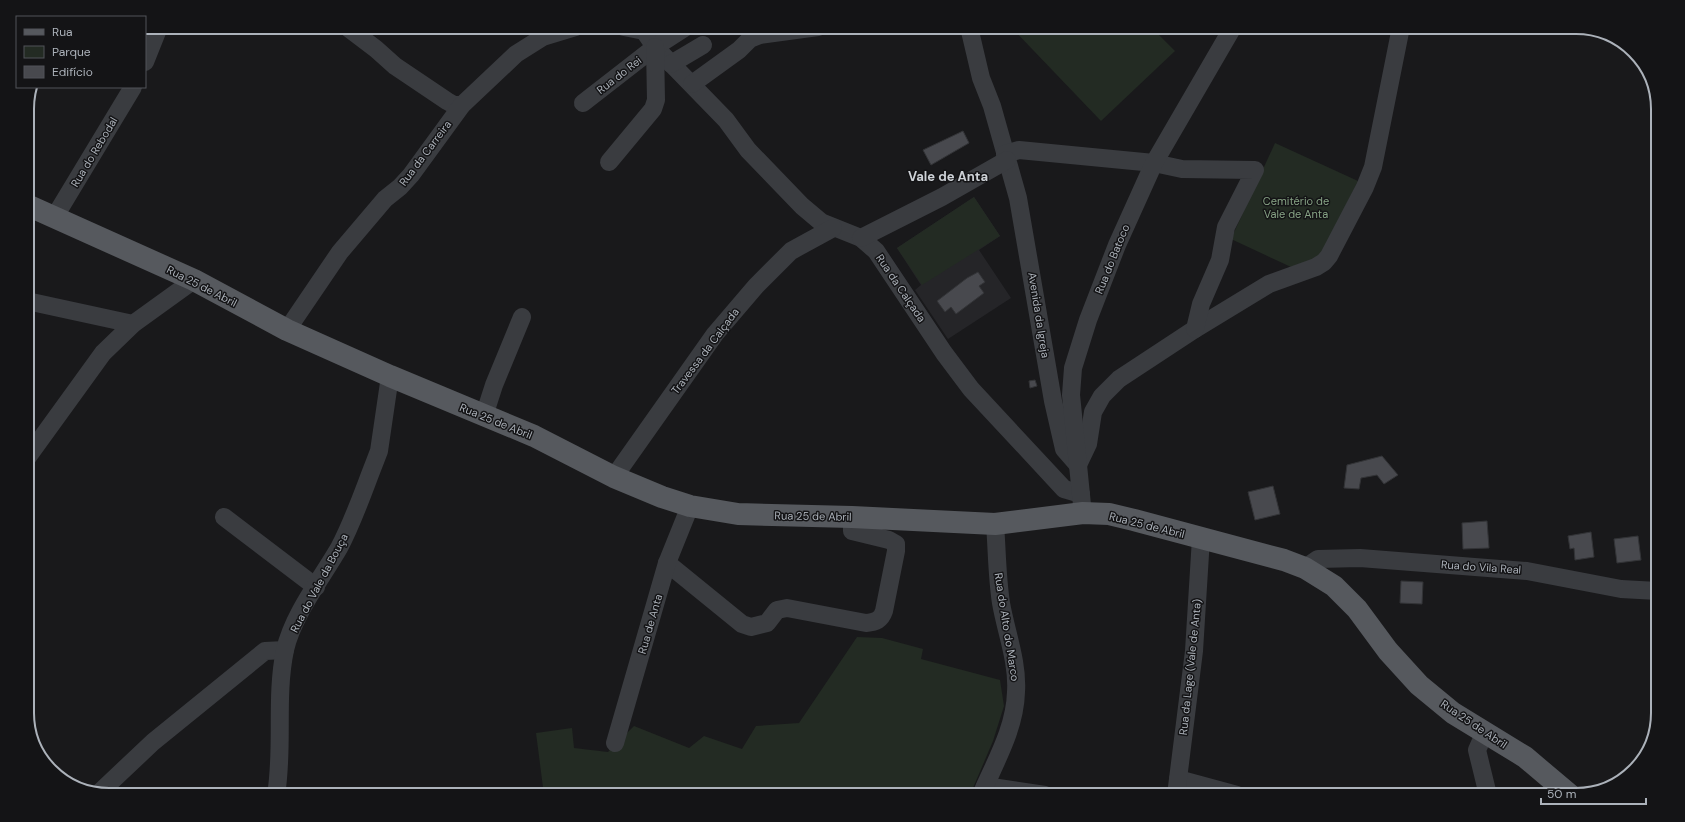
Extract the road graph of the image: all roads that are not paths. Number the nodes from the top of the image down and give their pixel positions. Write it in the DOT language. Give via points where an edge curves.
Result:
graph roads {
  1 [pos="156,34"];
  2 [pos="356,34"];
  3 [pos="553,34"];
  4 [pos="647,34"];
  5 [pos="675,34"];
  6 [pos="767,34"];
  7 [pos="971,34"];
  8 [pos="1229,34"];
  9 [pos="1400,34"];
  10 [pos="703,45"];
  11 [pos="655,47"];
  12 [pos="146,60"];
  13 [pos="671,64"];
  14 [pos="692,84"];
  15 [pos="132,88"];
  16 [pos="583,103"];
  17 [pos="462,105"];
  18 [pos="1006,157"];
  19 [pos="609,162"];
  20 [pos="1154,163"];
  21 [pos="34,208"];
  22 [pos="54,218"];
  23 [pos="833,228"];
  24 [pos="861,238"];
  25 [pos="194,280"];
  26 [pos="34,303"];
  27 [pos="522,317"];
  28 [pos="133,324"];
  29 [pos="1195,329"];
  30 [pos="287,330"];
  31 [pos="390,376"];
  32 [pos="484,416"];
  33 [pos="34,448"];
  34 [pos="1078,465"];
  35 [pos="614,477"];
  36 [pos="1082,504"];
  37 [pos="690,506"];
  38 [pos="224,517"];
  39 [pos="852,517"];
  40 [pos="995,524"];
  41 [pos="1201,538"];
  42 [pos="668,563"];
  43 [pos="1305,568"];
  44 [pos="316,587"];
  45 [pos="1651,591"];
  46 [pos="285,650"];
  47 [pos="1485,732"];
  48 [pos="615,743"];
  49 [pos="1177,787"];
  50 [pos="104,788"];
  51 [pos="277,788"];
  52 [pos="984,788"];
  53 [pos="1486,788"];
  54 [pos="1562,788"];
  1 -- 12 [label="street"];
  2 -- 17 [label="street" via="395,66 447,101 454,105"];
  3 -- 17 [label="street, Rua da Carreira" via="543,37 516,54"];
  4 -- 11 [label="street, Rua da Calçada"];
  5 -- 11 [label="street, Rua do Rei"];
  6 -- 14 [label="street" via="750,39"];
  7 -- 18 [label="street, Avenida da Igreja" via="981,78 992,106"];
  8 -- 20 [label="street, Rua do Batoco"];
  9 -- 29 [label="street" via="1373,167 1329,256 1316,267 1269,284"];
  10 -- 13 [label="street"];
  11 -- 13 [label="street, Rua da Calçada"];
  11 -- 16 [label="street, Rua do Rei"];
  11 -- 19 [label="street" via="656,100 653,109"];
  13 -- 14 [label="street, Rua da Calçada"];
  14 -- 23 [label="street, Rua da Calçada" via="726,120 748,150 802,206 821,222"];
  15 -- 22 [label="street, Rua do Rebodal"];
  17 -- 30 [label="street, Rua da Carreira" via="411,175 385,199 340,252"];
  18 -- 20 [label="street" via="1019,150"];
  18 -- 24 [label="street" via="942,197"];
  18 -- 34 [label="street, Avenida da Igreja" via="1018,198 1053,401 1064,449"];
  20 -- 29 [label="street" via="1182,169 1255,170 1226,227 1220,260 1201,304"];
  20 -- 34 [label="street, Rua do Batoco" via="1117,245 1088,320 1074,368 1071,394"];
  21 -- 22 [label="main road, Rua 25 de Abril"];
  22 -- 25 [label="main road, Rua 25 de Abril"];
  23 -- 24 [label="street, Rua da Calçada"];
  23 -- 35 [label="street, Travessa da Calçada" via="791,251 756,286 715,334"];
  24 -- 36 [label="street, Rua da Calçada" via="876,251 971,389 1064,489"];
  25 -- 28 [label="street"];
  25 -- 30 [label="main road, Rua 25 de Abril"];
  26 -- 28 [label="street"];
  27 -- 32 [label="street"];
  28 -- 33 [label="street" via="103,353"];
  29 -- 34 [label="street" via="1119,379 1102,396 1093,412 1088,444"];
  30 -- 31 [label="main road, Rua 25 de Abril"];
  31 -- 32 [label="main road, Rua 25 de Abril"];
  31 -- 44 [label="street, Rua do Vale da Bouça" via="379,451 340,546"];
  32 -- 35 [label="main road, Rua 25 de Abril" via="534,436"];
  34 -- 36 [label="street, Rua do Batoco"];
  35 -- 37 [label="main road, Rua 25 de Abril"];
  36 -- 40 [label="main road, Rua 25 de Abril"];
  36 -- 41 [label="main road, Rua 25 de Abril" via="1109,514"];
  37 -- 39 [label="main road, Rua 25 de Abril" via="738,514"];
  37 -- 42 [label="street, Rua de Anta"];
  38 -- 44 [label="street"];
  39 -- 40 [label="main road, Rua 25 de Abril"];
  39 -- 42 [label="street" via="852,531 896,544 884,611 882,617 875,622 866,623 787,608 777,610 767,623 751,627 742,624"];
  40 -- 52 [label="street, Rua do Alto do Marco" via="1001,602 1015,669 1016,692 1006,737"];
  41 -- 43 [label="main road, Rua 25 de Abril"];
  41 -- 49 [label="street, Rua da Lage (Vale de Anta)" via="1194,650"];
  42 -- 48 [label="street, Rua de Anta"];
  43 -- 45 [label="street, Rua do Vila Real" via="1318,559 1360,558 1526,571 1621,589"];
  43 -- 47 [label="main road, Rua 25 de Abril" via="1334,586 1357,609 1419,685 1453,713"];
  44 -- 46 [label="street, Rua do Vale da Bouça" via="294,626"];
  46 -- 50 [label="street" via="265,651 153,742"];
  46 -- 51 [label="street, Rua do Vale da Bouça" via="279,714 280,774"];
  47 -- 53 [label="street" via="1477,750"];
  47 -- 54 [label="main road, Rua 25 de Abril" via="1525,757"];
}
